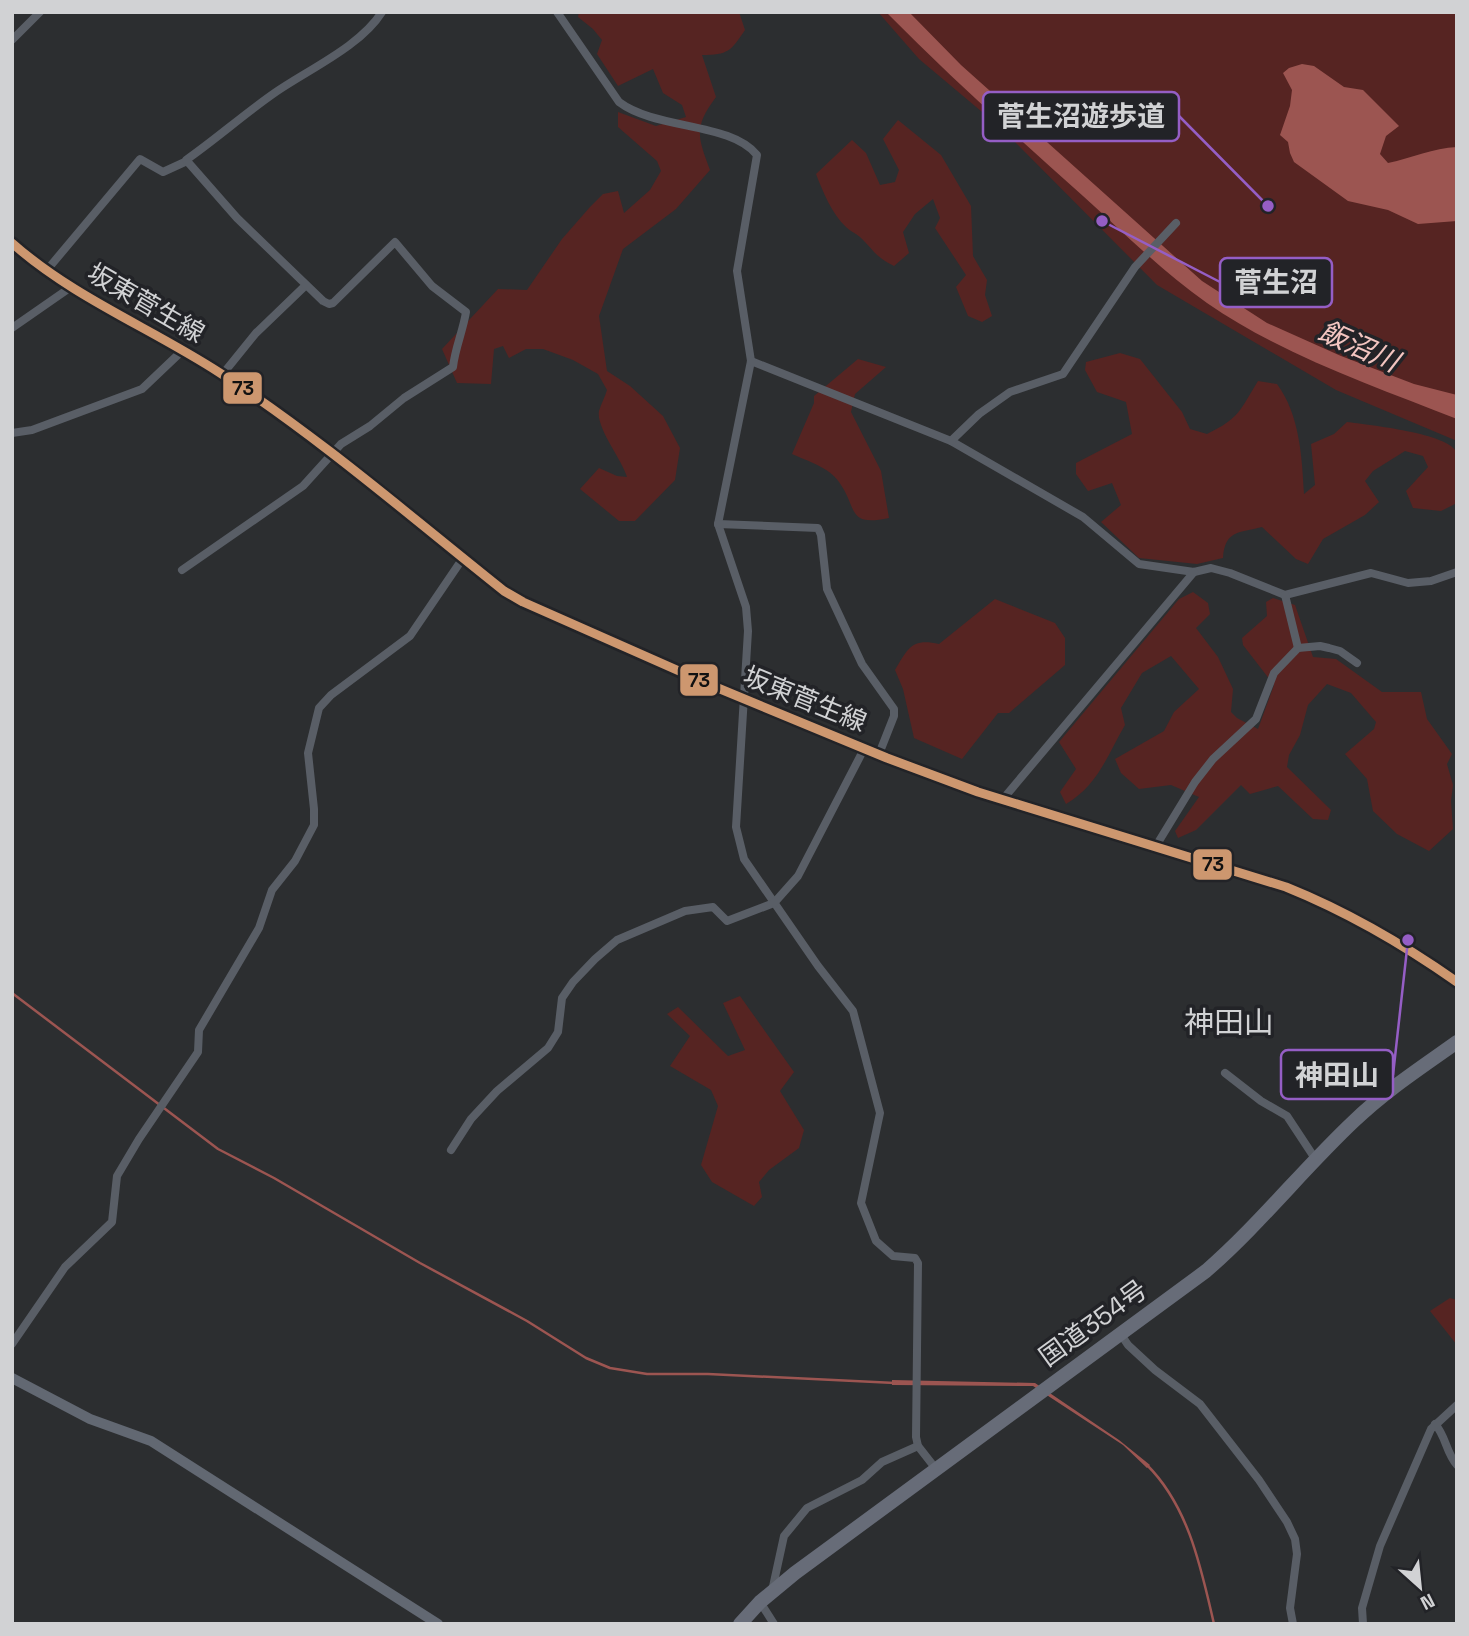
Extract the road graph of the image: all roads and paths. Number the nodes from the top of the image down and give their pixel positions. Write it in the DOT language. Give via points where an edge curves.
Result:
graph roads {
  1 [pos="40,12"];
  2 [pos="382,12"];
  3 [pos="557,12"];
  4 [pos="12,40"];
  5 [pos="187,161"];
  6 [pos="1175,224"];
  7 [pos="12,243"];
  8 [pos="47,270"];
  9 [pos="306,285"];
  10 [pos="71,287"];
  11 [pos="12,328"];
  12 [pos="183,350"];
  13 [pos="751,361"];
  14 [pos="222,375"];
  15 [pos="12,433"];
  16 [pos="951,441"];
  17 [pos="332,454"];
  18 [pos="718,524"];
  19 [pos="463,558"];
  20 [pos="182,570"];
  21 [pos="1194,572"];
  22 [pos="1457,572"];
  23 [pos="1285,595"];
  24 [pos="1298,648"];
  25 [pos="1357,663"];
  26 [pos="744,698"];
  27 [pos="865,747"];
  28 [pos="879,754"];
  29 [pos="1003,799"];
  30 [pos="1157,848"];
  31 [pos="775,903"];
  32 [pos="1457,982"];
  33 [pos="1457,1042"];
  34 [pos="1226,1073"];
  35 [pos="452,1150"];
  36 [pos="1316,1160"];
  37 [pos="1120,1333"];
  38 [pos="12,1344"];
  39 [pos="12,1378"];
  40 [pos="1457,1405"];
  41 [pos="1435,1424"];
  42 [pos="918,1446"];
  43 [pos="1457,1465"];
  44 [pos="936,1469"];
  45 [pos="772,1591"];
  46 [pos="760,1602"];
  47 [pos="1366,1623"];
  48 [pos="438,1624"];
  49 [pos="740,1624"];
  50 [pos="774,1624"];
  51 [pos="1293,1624"];
  1 -- 4 [label="street"];
  2 -- 5 [label="street" via="371,27 274,93"];
  3 -- 13 [label="street" via="630,110 749,145 757,155 737,271"];
  5 -- 8 [label="street" via="163,172 140,159"];
  5 -- 9 [label="street"];
  6 -- 16 [label="street" via="1135,267 1063,374 1010,392"];
  7 -- 8 [label="main road, 坂東菅生線"];
  8 -- 10 [label="main road, 坂東菅生線"];
  9 -- 14 [label="street" via="256,333"];
  9 -- 17 [label="street" via="323,301 333,303 395,242 432,286 466,312 453,367"];
  10 -- 11 [label="street"];
  10 -- 12 [label="main road, 坂東菅生線"];
  12 -- 14 [label="main road, 坂東菅生線"];
  12 -- 15 [label="street" via="142,388 32,430"];
  13 -- 16 [label="street"];
  13 -- 18 [label="street"];
  14 -- 17 [label="main road, 坂東菅生線"];
  16 -- 21 [label="street" via="1083,517 1139,565"];
  17 -- 19 [label="main road, 坂東菅生線"];
  17 -- 20 [label="street" via="303,486"];
  18 -- 26 [label="street" via="746,607"];
  18 -- 28 [label="street" via="818,528 827,589 862,664 894,709"];
  19 -- 26 [label="main road, 坂東菅生線" via="523,602"];
  19 -- 38 [label="street" via="410,636 319,708 308,752 314,825 295,861 272,890 259,928 199,1030 198,1052 117,1176 113,1222 65,1267"];
  21 -- 23 [label="street" via="1211,568"];
  21 -- 29 [label="street"];
  22 -- 23 [label="street" via="1408,583 1371,573"];
  23 -- 24 [label="street"];
  24 -- 25 [label="street" via="1329,648"];
  24 -- 30 [label="street" via="1274,673 1256,719 1195,782"];
  26 -- 27 [label="main road, 坂東菅生線"];
  26 -- 31 [label="street" via="736,827 744,859"];
  27 -- 28 [label="main road, 坂東菅生線"];
  27 -- 31 [label="street" via="798,876"];
  28 -- 29 [label="main road, 坂東菅生線"];
  29 -- 30 [label="main road, 坂東菅生線"];
  30 -- 32 [label="main road, 坂東菅生線" via="1321,901 1387,936"];
  31 -- 35 [label="street" via="727,921 713,907 685,911 617,940 562,998 558,1032 548,1048 497,1091 471,1119"];
  31 -- 42 [label="street" via="853,1011 880,1113 861,1203 876,1241 893,1256 915,1258 918,1263"];
  33 -- 36 [label="highway, 国道354号" via="1370,1107"];
  34 -- 36 [label="street" via="1287,1116"];
  36 -- 37 [label="highway, 国道354号" via="1223,1255"];
  37 -- 44 [label="highway, 国道354号"];
  37 -- 51 [label="street" via="1155,1370 1200,1404 1287,1522 1297,1554 1290,1608"];
  39 -- 48 [label="main road" via="90,1419 151,1441"];
  40 -- 41 [label="street"];
  41 -- 43 [label="street"];
  41 -- 47 [label="street" via="1380,1546 1362,1608"];
  42 -- 44 [label="street"];
  42 -- 45 [label="street" via="882,1462 862,1480 807,1508 783,1536"];
  44 -- 45 [label="highway, 国道354号"];
  45 -- 46 [label="highway, 国道354号"];
  46 -- 49 [label="highway, 国道354号"];
  46 -- 50 [label="street"];
}
